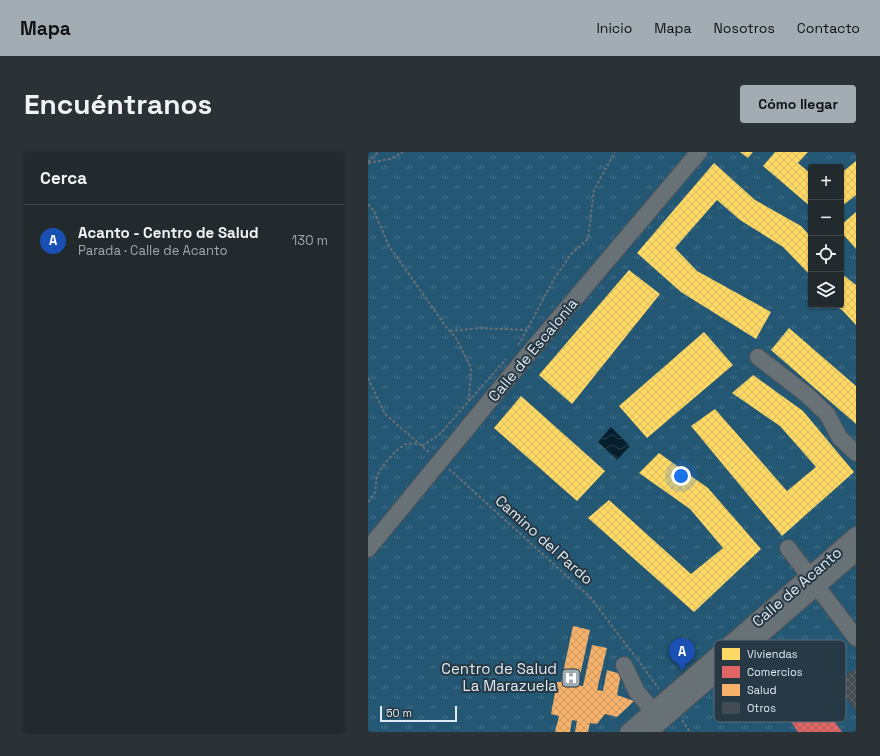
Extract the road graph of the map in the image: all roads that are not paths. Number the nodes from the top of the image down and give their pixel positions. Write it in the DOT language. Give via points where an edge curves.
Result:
graph roads {
  1 [pos="699,152"];
  2 [pos="758,356"];
  3 [pos="856,453"];
  4 [pos="856,535"];
  5 [pos="788,548"];
  6 [pos="368,549"];
  7 [pos="856,553"];
  8 [pos="813,581"];
  9 [pos="856,638"];
  10 [pos="745,640"];
  11 [pos="624,665"];
  12 [pos="714,667"];
  13 [pos="671,704"];
  14 [pos="652,711"];
  15 [pos="628,732"];
  16 [pos="649,732"];
  1 -- 6 [label="street, Calle de Escalonia"];
  2 -- 3 [label="street" via="828,414 840,438"];
  4 -- 8 [label="street, Calle de Acanto"];
  5 -- 8 [label="street"];
  7 -- 8 [label="street, Calle de Acanto"];
  8 -- 9 [label="street"];
  8 -- 10 [label="street, Calle de Acanto"];
  11 -- 14 [label="street" via="637,692"];
  12 -- 13 [label="street, Calle de Acanto"];
  13 -- 14 [label="street, Calle de Acanto"];
  13 -- 16 [label="street, Calle de Acanto"];
  14 -- 15 [label="street, Calle de Acanto"];
}
